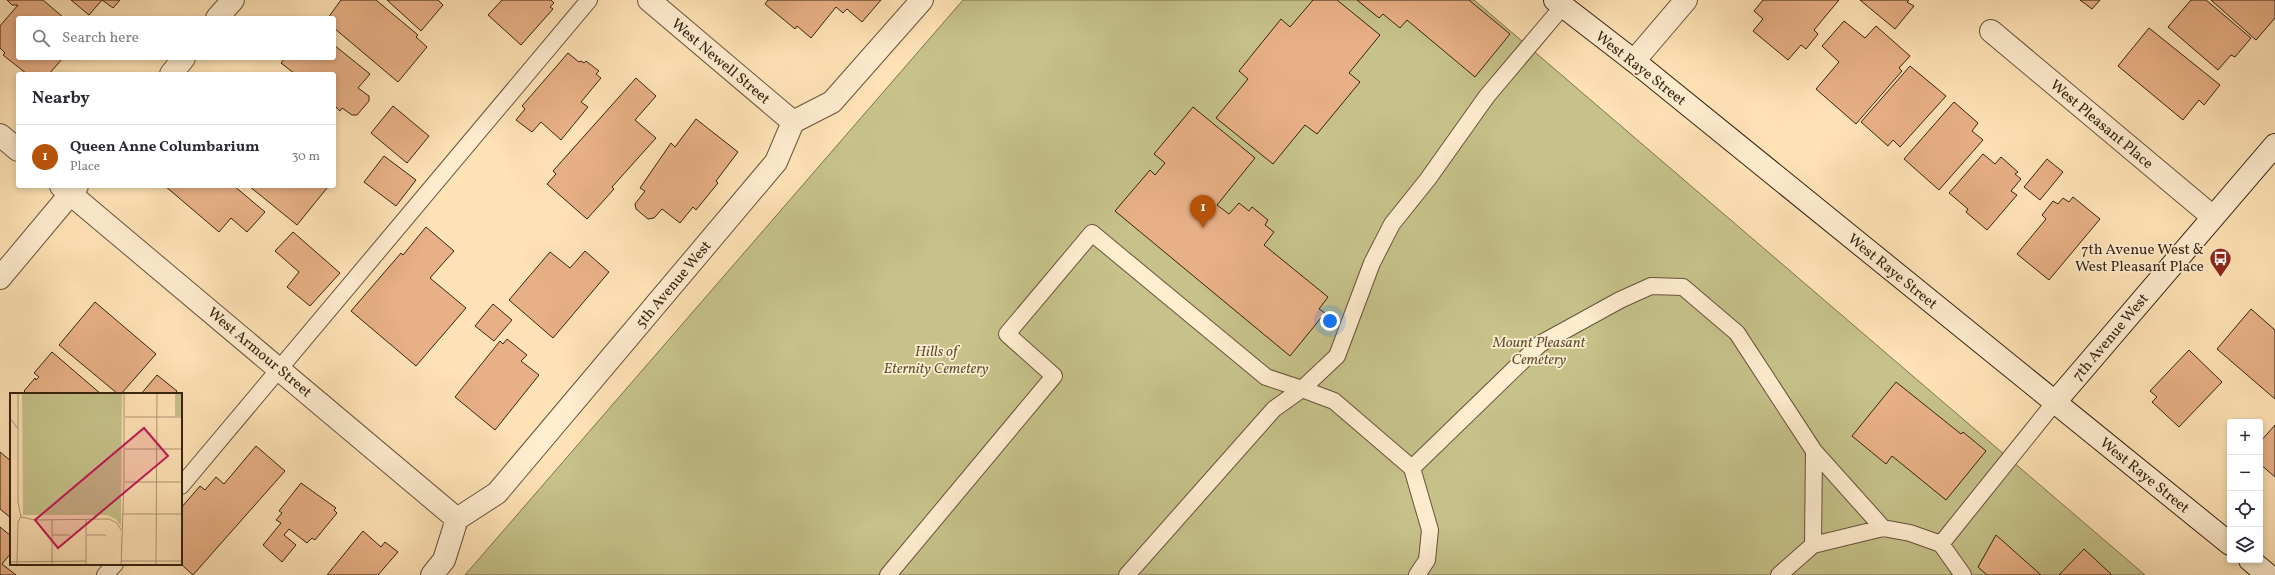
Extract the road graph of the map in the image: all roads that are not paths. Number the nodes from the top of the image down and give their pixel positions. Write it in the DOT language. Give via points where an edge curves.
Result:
graph roads {
  1 [pos="233,0"];
  2 [pos="589,0"];
  3 [pos="649,0"];
  4 [pos="922,0"];
  5 [pos="1686,0"];
  6 [pos="1559,3"];
  7 [pos="220,16"];
  8 [pos="1991,31"];
  9 [pos="182,60"];
  10 [pos="1634,61"];
  11 [pos="173,72"];
  12 [pos="793,122"];
  13 [pos="0,135"];
  14 [pos="2275,145"];
  15 [pos="16,148"];
  16 [pos="70,189"];
  17 [pos="2212,217"];
  18 [pos="0,278"];
  19 [pos="280,369"];
  20 [pos="1302,389"];
  21 [pos="2055,402"];
  22 [pos="1814,451"];
  23 [pos="1412,468"];
  24 [pos="182,485"];
  25 [pos="457,519"];
  26 [pos="1883,528"];
  27 [pos="2227,542"];
  28 [pos="1941,544"];
  29 [pos="1813,545"];
  30 [pos="2255,563"];
  31 [pos="114,565"];
  32 [pos="2270,571"];
  33 [pos="105,575"];
  34 [pos="432,575"];
  35 [pos="888,575"];
  36 [pos="1128,575"];
  37 [pos="1417,575"];
  38 [pos="1779,575"];
  39 [pos="1963,575"];
  1 -- 7 [label="street"];
  2 -- 19 [label="lane"];
  3 -- 12 [label="street, West Newell Street"];
  4 -- 12 [label="street" via="832,102"];
  5 -- 10 [label="street"];
  6 -- 10 [label="street, West Raye Street"];
  6 -- 20 [label="lane" via="1392,224 1372,263 1337,356"];
  8 -- 17 [label="street, West Pleasant Place"];
  9 -- 11 [label="street"];
  10 -- 21 [label="street, West Raye Street"];
  12 -- 25 [label="street, 5th Avenue West" via="776,162 497,493"];
  13 -- 15 [label="street"];
  14 -- 17 [label="street, 7th Avenue West"];
  16 -- 18 [label="street"];
  16 -- 19 [label="street, West Armour Street"];
  17 -- 21 [label="street, 7th Avenue West"];
  19 -- 24 [label="lane"];
  19 -- 25 [label="street, West Armour Street"];
  20 -- 23 [label="lane" via="1334,400"];
  20 -- 35 [label="lane" via="1266,377 1092,233 1007,334 1054,376"];
  20 -- 36 [label="lane" via="1274,409"];
  21 -- 27 [label="street, West Raye Street"];
  21 -- 28 [label="lane"];
  22 -- 23 [label="lane" via="1737,333 1683,287 1651,286 1540,344"];
  22 -- 26 [label="lane"];
  22 -- 29 [label="lane"];
  23 -- 37 [label="lane" via="1430,530 1427,560"];
  25 -- 34 [label="street" via="444,560"];
  26 -- 28 [label="lane" via="1910,533"];
  26 -- 29 [label="lane"];
  28 -- 39 [label="lane"];
  29 -- 38 [label="lane"];
  30 -- 32 [label="street"];
  31 -- 33 [label="lane"];
}
